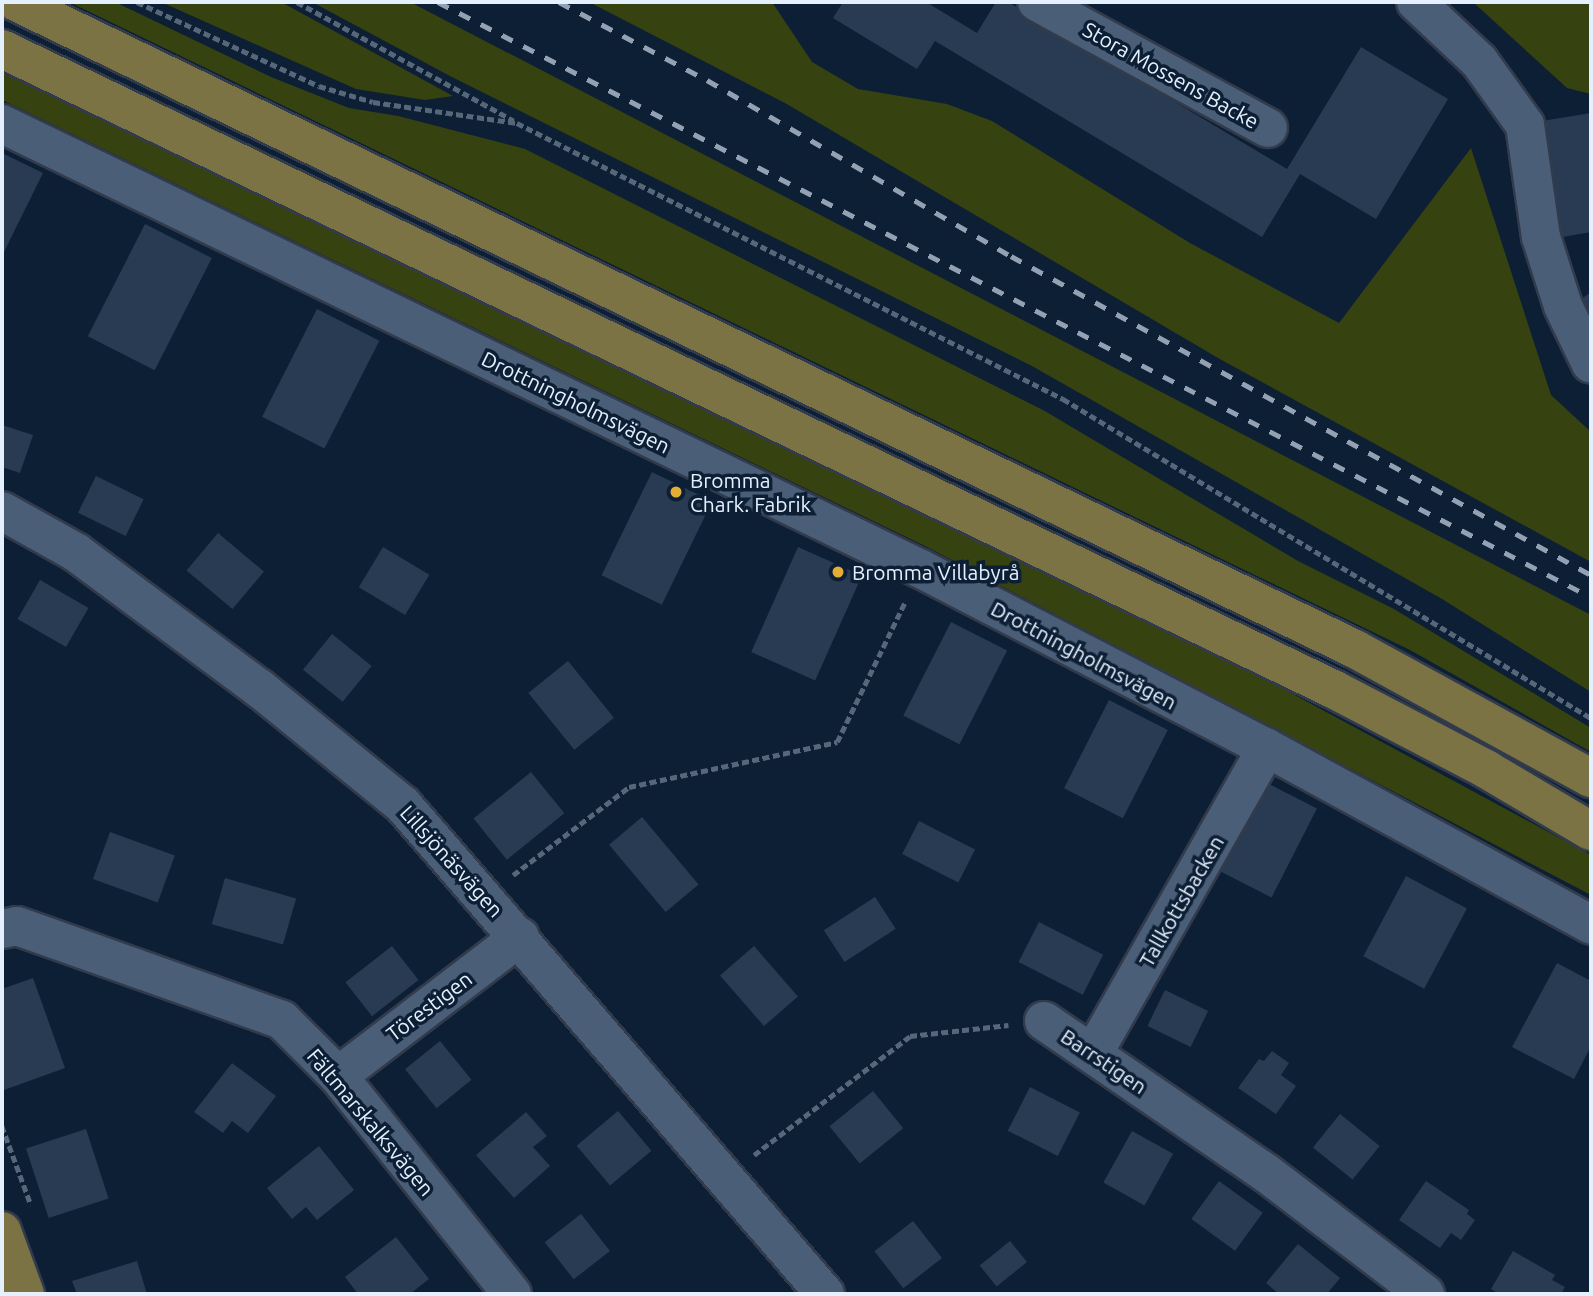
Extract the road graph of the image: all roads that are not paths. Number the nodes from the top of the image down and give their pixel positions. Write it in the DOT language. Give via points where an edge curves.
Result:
graph roads {
  1 [pos="16,2"];
  2 [pos="1037,2"];
  3 [pos="1416,2"];
  4 [pos="2,49"];
  5 [pos="2,124"];
  6 [pos="1268,128"];
  7 [pos="1591,364"];
  8 [pos="2,511"];
  9 [pos="1267,748"];
  10 [pos="1591,778"];
  11 [pos="1591,831"];
  12 [pos="1591,925"];
  13 [pos="2,929"];
  14 [pos="520,937"];
  15 [pos="1044,1021"];
  16 [pos="1094,1052"];
  17 [pos="338,1076"];
  18 [pos="2,1231"];
  19 [pos="25,1294"];
  20 [pos="512,1294"];
  21 [pos="825,1294"];
  22 [pos="1425,1294"];
  1 -- 10 [label="main road" via="1355,649"];
  2 -- 6 [label="street, Stora Mossens Backe"];
  3 -- 7 [label="street" via="1479,61 1525,125 1541,237 1563,306"];
  4 -- 11 [label="main road" via="1298,672 1486,769"];
  5 -- 9 [label="street, Drottningholmsvägen" via="921,569"];
  8 -- 14 [label="street, Lillsjönäsvägen" via="78,553 259,688 403,806"];
  9 -- 12 [label="street, Drottningholmsvägen"];
  9 -- 16 [label="street, Tallkottsbacken"];
  13 -- 17 [label="street, Fältmarskalksvägen" via="17,926 282,1020"];
  14 -- 17 [label="street, Törestigen"];
  14 -- 21 [label="street, Lillsjönäsvägen"];
  15 -- 16 [label="street, Barrstigen"];
  16 -- 22 [label="street, Barrstigen" via="1266,1172"];
  17 -- 20 [label="street, Fältmarskalksvägen"];
  18 -- 19 [label="main road"];
}
